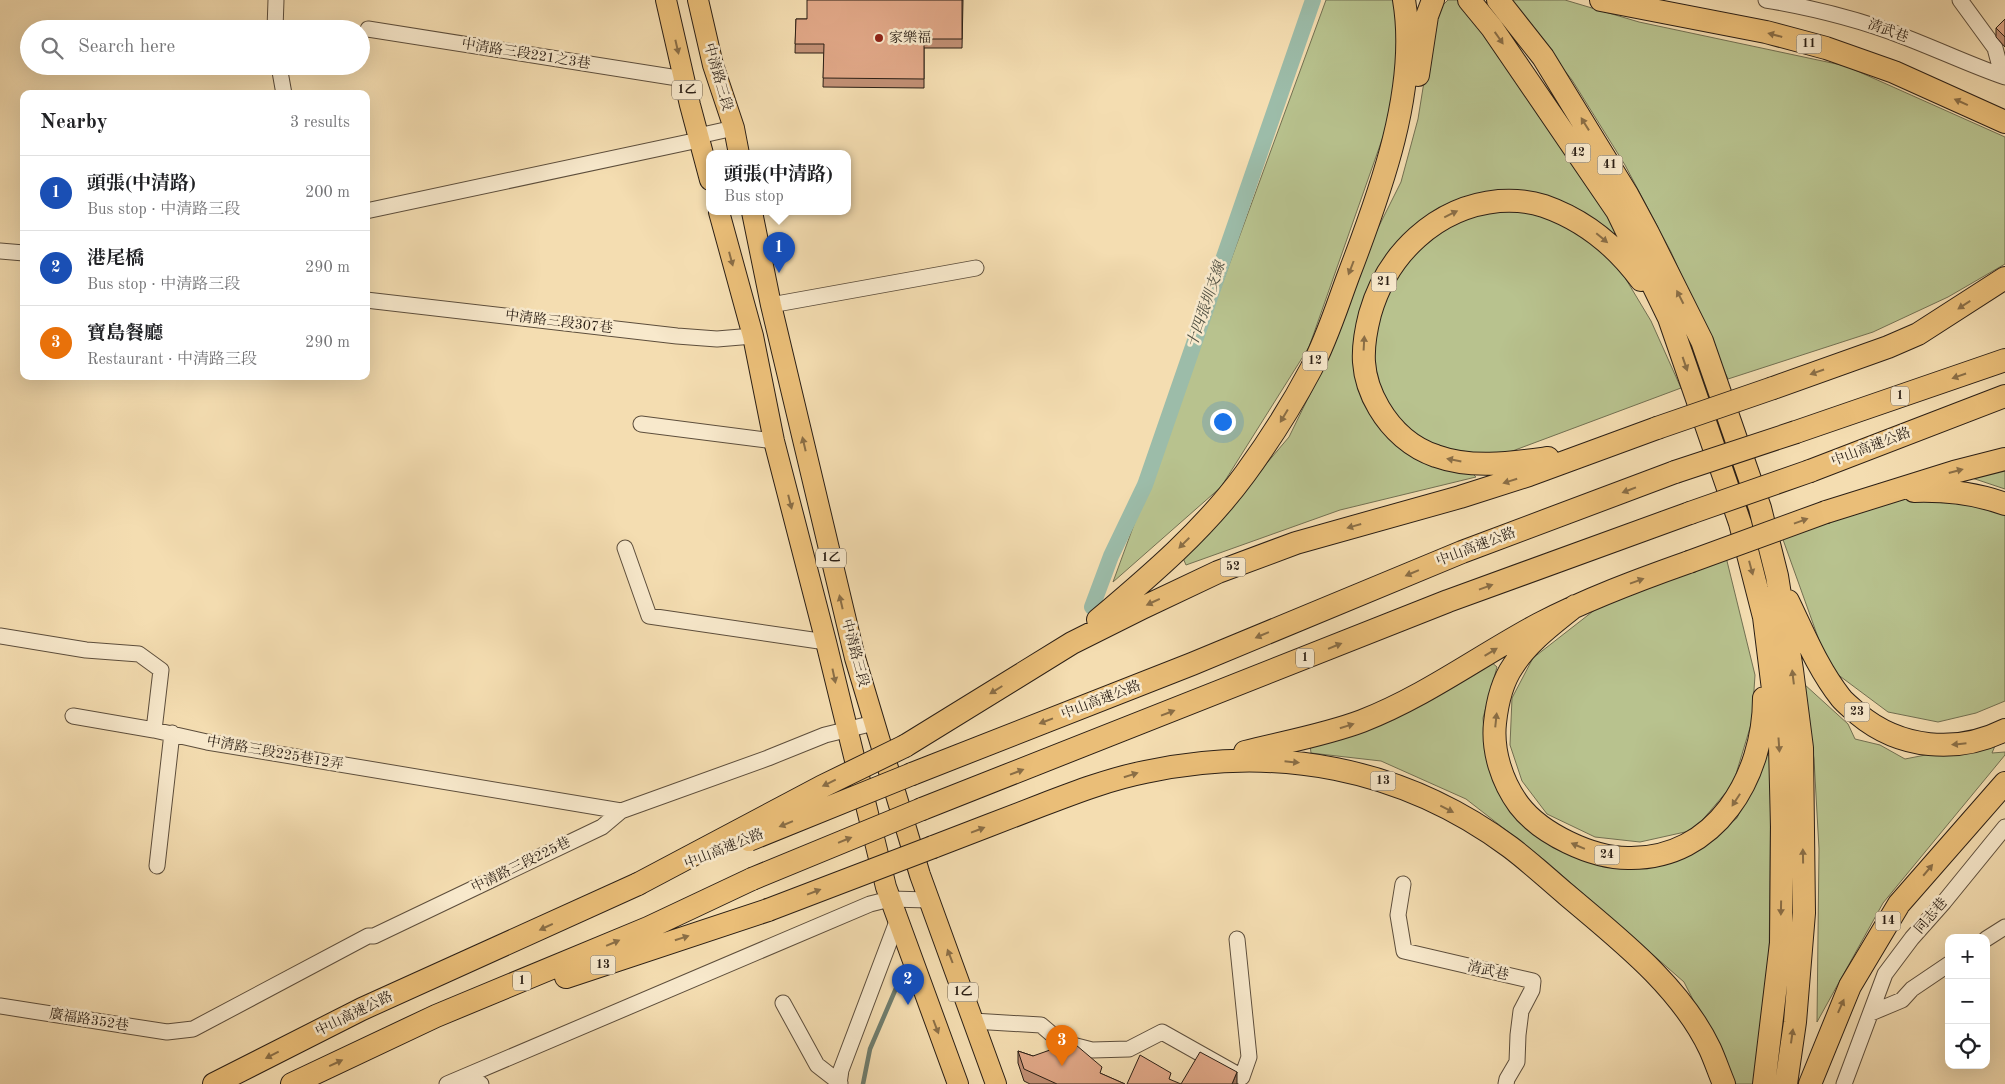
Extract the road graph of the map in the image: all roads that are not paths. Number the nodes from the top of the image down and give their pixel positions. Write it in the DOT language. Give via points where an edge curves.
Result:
graph roads {
  1 [pos="276,0"];
  2 [pos="666,0"];
  3 [pos="698,0"];
  4 [pos="1404,0"];
  5 [pos="1433,0"];
  6 [pos="1469,0"];
  7 [pos="1498,0"];
  8 [pos="1601,0"];
  9 [pos="1766,0"];
  10 [pos="1960,0"];
  11 [pos="275,20"];
  12 [pos="370,29"];
  13 [pos="281,75"];
  14 [pos="2002,76"];
  15 [pos="684,79"];
  16 [pos="283,90"];
  17 [pos="2005,122"];
  18 [pos="734,128"];
  19 [pos="698,136"];
  20 [pos="738,150"];
  21 [pos="706,165"];
  22 [pos="370,210"];
  23 [pos="720,215"];
  24 [pos="753,215"];
  25 [pos="1361,241"];
  26 [pos="0,251"];
  27 [pos="20,253"];
  28 [pos="976,268"];
  29 [pos="2005,278"];
  30 [pos="370,300"];
  31 [pos="771,305"];
  32 [pos="1669,318"];
  33 [pos="753,336"];
  34 [pos="2005,360"];
  35 [pos="2005,396"];
  36 [pos="641,424"];
  37 [pos="774,441"];
  38 [pos="1589,452"];
  39 [pos="2005,459"];
  40 [pos="1883,493"];
  41 [pos="2005,504"];
  42 [pos="625,548"];
  43 [pos="1777,576"];
  44 [pos="1576,606"];
  45 [pos="1764,617"];
  46 [pos="0,636"];
  47 [pos="826,642"];
  48 [pos="1072,643"];
  49 [pos="73,716"];
  50 [pos="874,723"];
  51 [pos="847,729"];
  52 [pos="154,730"];
  53 [pos="2005,730"];
  54 [pos="172,734"];
  55 [pos="1198,763"];
  56 [pos="2005,782"];
  57 [pos="621,811"];
  58 [pos="2005,827"];
  59 [pos="157,866"];
  60 [pos="638,884"];
  61 [pos="1403,884"];
  62 [pos="890,899"];
  63 [pos="929,900"];
  64 [pos="898,919"];
  65 [pos="2005,927"];
  66 [pos="1990,936"];
  67 [pos="1237,939"];
  68 [pos="1945,967"];
  69 [pos="783,1003"];
  70 [pos="0,1006"];
  71 [pos="1871,1013"];
  72 [pos="436,1016"];
  73 [pos="973,1021"];
  74 [pos="178,1031"];
  75 [pos="449,1083"];
  76 [pos="214,1084"];
  77 [pos="292,1084"];
  78 [pos="481,1084"];
  79 [pos="839,1084"];
  80 [pos="958,1084"];
  81 [pos="996,1084"];
  82 [pos="1506,1084"];
  83 [pos="1724,1084"];
  84 [pos="1764,1084"];
  85 [pos="1786,1084"];
  86 [pos="1810,1084"];
  87 [pos="1844,1084"];
  1 -- 11 [label="street"];
  2 -- 15 [label="main road, 1乙, one-way"];
  3 -- 18 [label="main road, 中清路三段 / 1乙" via="713,65"];
  4 -- 25 [label="highway, 12" via="1407,52 1402,94 1394,138"];
  5 -- 25 [label="highway" via="1407,136 1396,170"];
  6 -- 32 [label="highway, 42, one-way" via="1492,28 1617,212"];
  43 -- 7 [label="highway, 41, one-way" via="1760,508 1702,341 1622,186 1543,57"];
  17 -- 8 [label="highway, 11, one-way" via="1894,72 1826,48 1766,32"];
  9 -- 14 [label="street, 清武巷" via="1861,22"];
  10 -- 14 [label="street" via="1995,48"];
  12 -- 15 [label="street, 中清路三段221之3巷"];
  13 -- 16 [label="street"];
  15 -- 19 [label="main road, 1乙"];
  18 -- 19 [label="street"];
  18 -- 20 [label="main road, 中清路三段 / 1乙"];
  19 -- 21 [label="main road, 1乙"];
  19 -- 22 [label="street" via="694,141"];
  23 -- 33 [label="main road, 中清路三段 / 1乙, one-way"];
  24 -- 31 [label="main road, 中清路三段 / 1乙"];
  25 -- 48 [label="highway, 12, one-way" via="1312,368 1245,475 1158,569"];
  26 -- 27 [label="street"];
  28 -- 31 [label="street"];
  29 -- 38 [label="highway, one-way, bridge" via="1918,334 1888,347"];
  30 -- 33 [label="street, 中清路三段307巷" via="677,336 717,339"];
  50 -- 31 [label="main road, 中清路三段 / 1乙, one-way" via="855,658"];
  38 -- 32 [label="highway, 21, one-way" via="1500,464 1436,457 1415,447 1388,423 1371,394 1363,366 1365,334 1382,284 1402,253 1439,220 1464,208 1514,200 1543,205 1596,232 1631,266"];
  32 -- 45 [label="highway, one-way" via="1740,523"];
  33 -- 37 [label="main road, 中清路三段 / 1乙"];
  34 -- 60 [label="highway, 中山高速公路 / 1, one-way, bridge" via="1675,472 1462,552 1201,660"];
  72 -- 35 [label="highway, 中山高速公路 / 1, one-way, bridge" via="922,809 1448,601 1810,471"];
  36 -- 37 [label="street"];
  37 -- 47 [label="main road, 中清路三段 / 1乙, one-way"];
  38 -- 48 [label="highway, 52, one-way" via="1529,475 1296,543 1218,572"];
  40 -- 39 [label="highway, one-way"];
  40 -- 41 [label="highway" via="1940,490 1984,496"];
  44 -- 40 [label="highway, one-way, bridge" via="1622,586"];
  42 -- 47 [label="street" via="649,616"];
  53 -- 43 [label="highway, 23, one-way" via="1964,744 1945,745 1913,743 1868,722 1842,700 1820,666"];
  85 -- 43 [label="highway, one-way" via="1804,913 1802,748"];
  45 -- 44 [label="highway, 24, one-way" via="1764,713 1756,757 1744,787 1727,813 1709,830 1660,855 1628,858 1593,852 1559,838 1539,824 1519,806 1504,781 1497,758 1494,735 1497,704 1512,666 1538,635"];
  55 -- 44 [label="highway, one-way" via="1306,738 1362,721 1418,696 1537,625"];
  45 -- 84 [label="highway, one-way" via="1780,746 1782,827 1781,943"];
  46 -- 52 [label="street" via="86,650 139,654 161,670"];
  47 -- 51 [label="main road, 中清路三段 / 1乙, one-way"];
  48 -- 60 [label="highway, 52, one-way, bridge" via="905,746"];
  49 -- 52 [label="street, 中清路三段225巷12弄"];
  50 -- 51 [label="street, 中清路三段225巷"];
  50 -- 63 [label="main road, 中清路三段 / 1乙"];
  51 -- 57 [label="street, 中清路三段225巷"];
  51 -- 62 [label="main road, 中清路三段 / 1乙"];
  52 -- 54 [label="street, 中清路三段225巷12弄"];
  54 -- 57 [label="street, 中清路三段225巷12弄"];
  54 -- 59 [label="street"];
  72 -- 55 [label="highway, 13, one-way, bridge" via="523,994 768,910 1080,791 1143,772"];
  55 -- 83 [label="highway, 13, one-way" via="1258,759 1342,769 1414,792 1463,817 1510,847 1610,931 1665,984 1709,1048"];
  86 -- 56 [label="highway, 14, one-way" via="1850,986 1899,904"];
  57 -- 74 [label="street, 中清路三段225巷" via="602,827 374,936 368,936 193,1029"];
  58 -- 71 [label="street, 同志巷" via="1885,974"];
  60 -- 76 [label="highway, 中山高速公路 / 1, one-way" via="362,1009"];
  61 -- 82 [label="street, 清武巷" via="1398,915 1404,951 1533,982 1521,1012 1517,1062"];
  62 -- 63 [label="street"];
  62 -- 64 [label="main road, 中清路三段 / 1乙"];
  62 -- 75 [label="street" via="870,904"];
  73 -- 63 [label="main road, 中清路三段 / 1乙, one-way"];
  64 -- 79 [label="street" via="841,1070"];
  64 -- 80 [label="main road, 中清路三段 / 1乙, one-way"];
  65 -- 66 [label="street"];
  67 -- 73 [label="street" via="1249,1057 1242,1077 1162,1032 1129,1049 1092,1050 1061,1042 1040,1025"];
  68 -- 71 [label="street" via="1912,989 1902,1000"];
  69 -- 79 [label="street" via="817,1065"];
  70 -- 74 [label="street, 廣福路352巷" via="167,1032"];
  71 -- 87 [label="street, 同志巷"];
  77 -- 72 [label="highway, 中山高速公路 / 1, one-way"];
  73 -- 81 [label="main road, 中清路三段 / 1乙"];
  75 -- 78 [label="street"];
}
